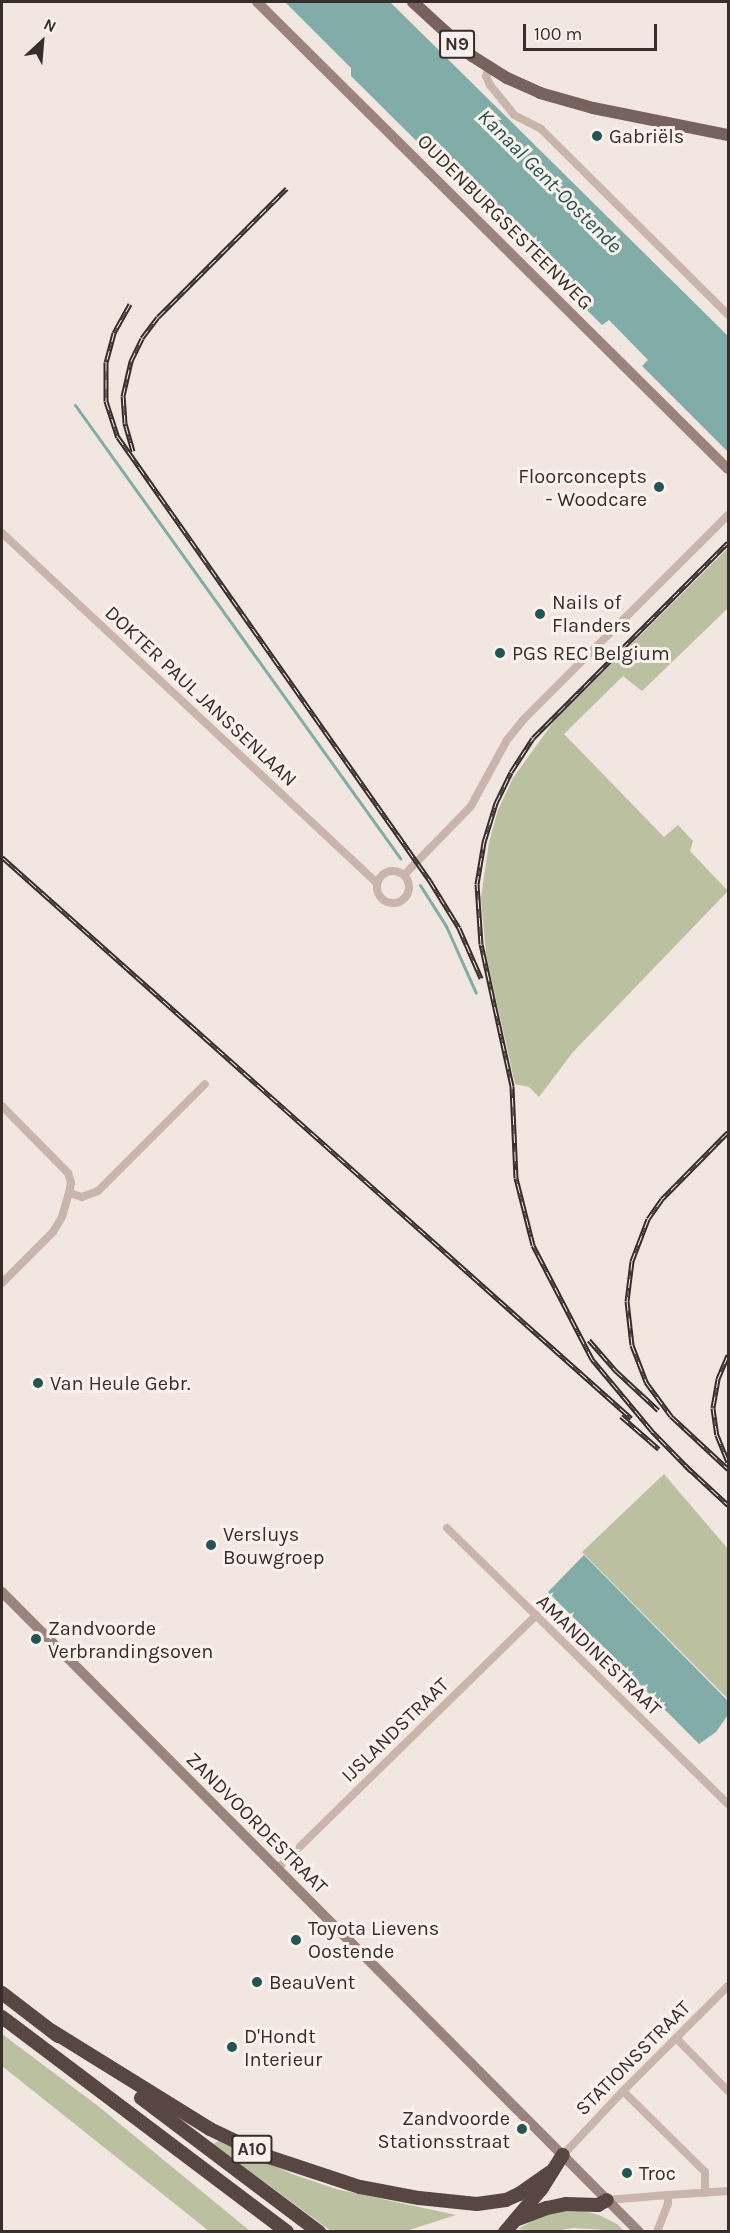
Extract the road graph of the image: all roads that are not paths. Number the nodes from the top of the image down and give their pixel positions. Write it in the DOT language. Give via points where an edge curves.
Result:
graph roads {
  1 [pos="257,2"];
  2 [pos="413,2"];
  3 [pos="490,68"];
  4 [pos="729,135"];
  5 [pos="729,315"];
  6 [pos="729,469"];
  7 [pos="729,515"];
  8 [pos="2,533"];
  9 [pos="404,875"];
  10 [pos="377,883"];
  11 [pos="205,1084"];
  12 [pos="2,1106"];
  13 [pos="69,1193"];
  14 [pos="2,1283"];
  15 [pos="447,1528"];
  16 [pos="2,1592"];
  17 [pos="536,1615"];
  18 [pos="729,1804"];
  19 [pos="277,1869"];
  20 [pos="729,1986"];
  21 [pos="2,1993"];
  22 [pos="2,2017"];
  23 [pos="52,2031"];
  24 [pos="676,2038"];
  25 [pos="623,2091"];
  26 [pos="729,2091"];
  27 [pos="185,2155"];
  28 [pos="564,2155"];
  29 [pos="550,2172"];
  30 [pos="729,2191"];
  31 [pos="705,2193"];
  32 [pos="668,2196"];
  33 [pos="607,2200"];
  34 [pos="516,2219"];
  35 [pos="270,2232"];
  36 [pos="286,2232"];
  37 [pos="319,2232"];
  38 [pos="505,2232"];
  39 [pos="639,2232"];
  40 [pos="657,2232"];
  1 -- 6 [label="main road, OUDENBURGSESTEENWEG"];
  2 -- 3 [label="main road, N9"];
  3 -- 4 [label="main road, N9" via="540,93 574,104"];
  3 -- 5 [label="street" via="486,76 490,86 514,115 541,129"];
  7 -- 9 [label="street" via="523,720 507,740 471,806"];
  8 -- 10 [label="street, DOKTER PAUL JANSSENLAAN"];
  9 -- 10 [label="street" via="388,871"];
  9 -- 10 [label="street, DOKTER PAUL JANSSENLAAN" via="409,891 400,901 386,901"];
  11 -- 13 [label="street" via="98,1191 82,1197"];
  12 -- 13 [label="street" via="68,1173"];
  13 -- 14 [label="street" via="53,1232"];
  15 -- 17 [label="street, AMANDINESTRAAT"];
  16 -- 19 [label="main road, ZANDVOORDESTRAAT"];
  17 -- 18 [label="street, AMANDINESTRAAT"];
  17 -- 19 [label="street, IJSLANDSTRAAT"];
  19 -- 28 [label="main road, ZANDVOORDESTRAAT"];
  20 -- 24 [label="street, STATIONSSTRAAT"];
  21 -- 23 [label="highway, A10"];
  22 -- 27 [label="highway, A10"];
  23 -- 29 [label="highway, A10" via="210,2129 266,2156 360,2187 420,2199 477,2204 506,2200"];
  23 -- 37 [label="highway, A10"];
  24 -- 25 [label="street, STATIONSSTRAAT"];
  24 -- 26 [label="street"];
  25 -- 28 [label="street, STATIONSSTRAAT"];
  25 -- 31 [label="street" via="705,2172"];
  27 -- 35 [label="highway, A10"];
  27 -- 36 [label="highway, A10"];
  28 -- 29 [label="highway, A10"];
  28 -- 33 [label="main road, ZANDVOORDESTRAAT"];
  29 -- 34 [label="highway, A10"];
  30 -- 31 [label="street"];
  31 -- 32 [label="street"];
  32 -- 33 [label="street"];
  32 -- 40 [label="street"];
  33 -- 34 [label="highway" via="598,2205 566,2204"];
  33 -- 39 [label="main road, ZANDVOORDESTRAAT"];
  34 -- 38 [label="highway, A10"];
}
